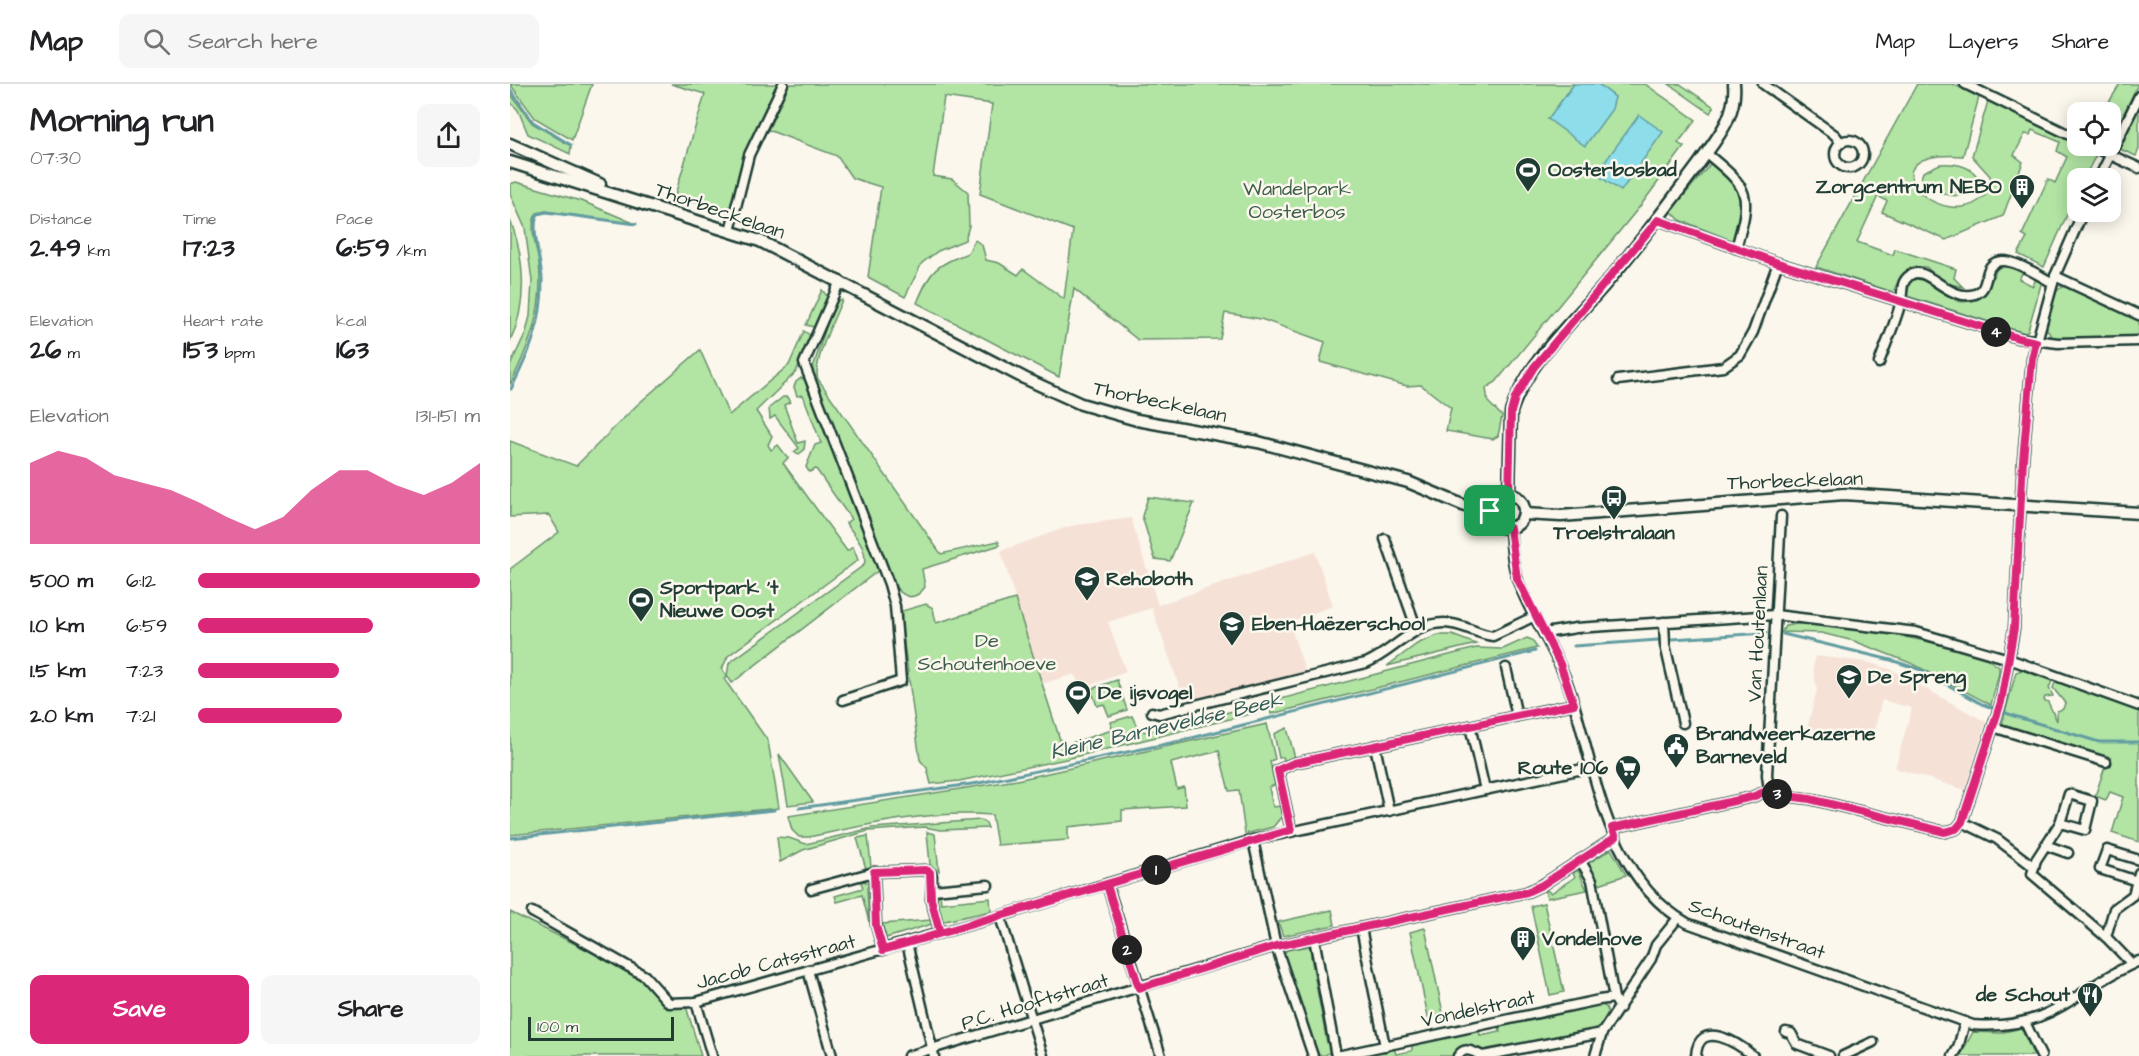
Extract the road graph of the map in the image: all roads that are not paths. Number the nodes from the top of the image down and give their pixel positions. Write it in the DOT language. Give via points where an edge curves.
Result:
graph roads {
  1 [pos="783,84"];
  2 [pos="1734,84"];
  3 [pos="1763,84"];
  4 [pos="1965,84"];
  5 [pos="2139,96"];
  6 [pos="2067,134"];
  7 [pos="2121,134"];
  8 [pos="1841,143"];
  9 [pos="510,144"];
  10 [pos="510,151"];
  11 [pos="1706,153"];
  12 [pos="2113,156"];
  13 [pos="541,159"];
  14 [pos="510,162"];
  15 [pos="2139,168"];
  16 [pos="619,194"];
  17 [pos="1658,220"];
  18 [pos="2079,222"];
  19 [pos="730,231"];
  20 [pos="1736,248"];
  21 [pos="1778,263"];
  22 [pos="840,280"];
  23 [pos="2054,280"];
  24 [pos="1901,302"];
  25 [pos="2139,315"];
  26 [pos="2139,340"];
  27 [pos="2036,342"];
  28 [pos="1879,363"];
  29 [pos="1618,380"];
  30 [pos="1509,494"];
  31 [pos="2022,507"];
  32 [pos="1490,511"];
  33 [pos="2139,513"];
  34 [pos="1524,514"];
  35 [pos="1781,516"];
  36 [pos="1510,528"];
  37 [pos="1385,539"];
  38 [pos="1775,615"];
  39 [pos="1535,616"];
  40 [pos="1664,622"];
  41 [pos="1417,630"];
  42 [pos="1545,633"];
  43 [pos="2009,659"];
  44 [pos="1506,668"];
  45 [pos="843,700"];
  46 [pos="1574,704"];
  47 [pos="2139,706"];
  48 [pos="1152,712"];
  49 [pos="1516,716"];
  50 [pos="1683,723"];
  51 [pos="1470,726"];
  52 [pos="1994,726"];
  53 [pos="1375,746"];
  54 [pos="2106,762"];
  55 [pos="1592,767"];
  56 [pos="1485,790"];
  57 [pos="1769,790"];
  58 [pos="1389,811"];
  59 [pos="1962,822"];
  60 [pos="2060,823"];
  61 [pos="1291,830"];
  62 [pos="1614,832"];
  63 [pos="1253,840"];
  64 [pos="2045,845"];
  65 [pos="2068,853"];
  66 [pos="2139,860"];
  67 [pos="1580,861"];
  68 [pos="2033,871"];
  69 [pos="874,872"];
  70 [pos="2138,877"];
  71 [pos="988,885"];
  72 [pos="1107,885"];
  73 [pos="811,889"];
  74 [pos="933,890"];
  75 [pos="532,912"];
  76 [pos="1000,916"];
  77 [pos="1678,918"];
  78 [pos="1361,928"];
  79 [pos="940,933"];
  80 [pos="2106,937"];
  81 [pos="1314,938"];
  82 [pos="907,943"];
  83 [pos="1276,946"];
  84 [pos="883,950"];
  85 [pos="2135,962"];
  86 [pos="808,970"];
  87 [pos="1139,988"];
  88 [pos="1614,998"];
  89 [pos="696,1002"];
  90 [pos="1620,1008"];
  91 [pos="1031,1021"];
  92 [pos="1965,1022"];
  93 [pos="2025,1022"];
  94 [pos="1786,1032"];
  95 [pos="1602,1033"];
  96 [pos="1873,1042"];
  97 [pos="1385,1046"];
  98 [pos="934,1053"];
  99 [pos="712,1056"];
  100 [pos="832,1056"];
  101 [pos="908,1056"];
  102 [pos="1043,1056"];
  103 [pos="1161,1056"];
  104 [pos="1313,1056"];
  105 [pos="1337,1056"];
  106 [pos="1458,1056"];
  107 [pos="1595,1056"];
  108 [pos="1696,1056"];
  109 [pos="1753,1056"];
  110 [pos="1829,1056"];
  111 [pos="1843,1056"];
  112 [pos="1953,1056"];
  113 [pos="2041,1056"];
  1 -- 19 [label="street" via="749,155"];
  2 -- 11 [label="main road" via="1730,117"];
  3 -- 8 [label="street"];
  4 -- 6 [label="street"];
  5 -- 7 [label="street"];
  9 -- 13 [label="main road, Thorbeckelaan"];
  10 -- 13 [label="main road, Thorbeckelaan"];
  11 -- 17 [label="main road"];
  11 -- 20 [label="street" via="1736,177 1743,189 1746,213"];
  12 -- 15 [label="street"];
  13 -- 16 [label="main road, Thorbeckelaan"];
  14 -- 16 [label="main road, Thorbeckelaan"];
  16 -- 19 [label="main road, Thorbeckelaan"];
  17 -- 20 [label="street"];
  17 -- 30 [label="main road" via="1534,367 1515,398 1511,412"];
  18 -- 23 [label="street"];
  19 -- 22 [label="main road, Thorbeckelaan" via="787,253"];
  20 -- 21 [label="street"];
  21 -- 24 [label="street"];
  21 -- 29 [label="street" via="1753,332 1740,355 1723,368"];
  22 -- 32 [label="main road, Thorbeckelaan" via="1081,404 1137,420 1258,442 1408,482 1465,506"];
  22 -- 45 [label="street" via="804,363 889,584 895,606 901,681"];
  23 -- 24 [label="street" via="2015,263 1998,261 1992,265 1983,288 1976,294 1960,295 1917,272 1903,282"];
  23 -- 25 [label="street"];
  23 -- 27 [label="street"];
  24 -- 27 [label="street"];
  24 -- 28 [label="street"];
  26 -- 27 [label="street"];
  27 -- 31 [label="street"];
  30 -- 32 [label="main road" via="1496,498"];
  30 -- 34 [label="main road" via="1521,501"];
  31 -- 33 [label="main road, Thorbeckelaan"];
  31 -- 34 [label="main road, Thorbeckelaan" via="1844,494 1561,516"];
  31 -- 43 [label="street"];
  32 -- 36 [label="main road" via="1496,524"];
  34 -- 36 [label="main road"];
  35 -- 38 [label="street, Van Houtenlaan"];
  36 -- 39 [label="street, Schoutenstraat" via="1517,578"];
  37 -- 41 [label="street"];
  38 -- 40 [label="street"];
  38 -- 43 [label="street" via="1916,632"];
  38 -- 57 [label="street, Van Houtenlaan"];
  39 -- 41 [label="street" via="1493,636 1444,623"];
  39 -- 42 [label="street, Schoutenstraat"];
  40 -- 42 [label="street"];
  40 -- 50 [label="street" via="1665,645"];
  41 -- 48 [label="street" via="1387,653 1366,663 1167,712"];
  42 -- 46 [label="street, Schoutenstraat"];
  43 -- 47 [label="street"];
  43 -- 52 [label="street"];
  44 -- 49 [label="street"];
  46 -- 49 [label="street"];
  46 -- 55 [label="street, Schoutenstraat"];
  49 -- 51 [label="street"];
  51 -- 53 [label="street"];
  51 -- 56 [label="street"];
  52 -- 54 [label="street"];
  52 -- 59 [label="street"];
  53 -- 58 [label="street"];
  53 -- 61 [label="street" via="1278,770"];
  55 -- 56 [label="street, Jacob Catsstraat"];
  55 -- 62 [label="street, Schoutenstraat"];
  56 -- 58 [label="street, Jacob Catsstraat"];
  57 -- 59 [label="street" via="1945,832"];
  57 -- 62 [label="street"];
  58 -- 61 [label="street, Jacob Catsstraat"];
  59 -- 68 [label="street" via="1997,839"];
  60 -- 60 [label="street" via="2085,830 2092,801 2069,794"];
  60 -- 64 [label="street"];
  61 -- 63 [label="street, Jacob Catsstraat"];
  62 -- 67 [label="street, P.C. Hooftstraat"];
  62 -- 77 [label="street, Schoutenstraat" via="1643,886"];
  63 -- 72 [label="street, Jacob Catsstraat"];
  63 -- 83 [label="street"];
  64 -- 65 [label="street"];
  64 -- 68 [label="street"];
  66 -- 70 [label="street" via="2107,850 2100,869"];
  67 -- 78 [label="street, P.C. Hooftstraat" via="1527,892"];
  67 -- 88 [label="street" via="1592,880"];
  68 -- 80 [label="street"];
  69 -- 73 [label="street"];
  69 -- 74 [label="street" via="926,870 932,875"];
  69 -- 84 [label="street" via="876,926"];
  70 -- 80 [label="street" via="2133,895 2114,909"];
  71 -- 74 [label="street"];
  72 -- 76 [label="street, Jacob Catsstraat"];
  72 -- 87 [label="street"];
  74 -- 79 [label="street" via="931,899"];
  75 -- 89 [label="street, Jacob Catsstraat" via="645,976 669,1002"];
  76 -- 79 [label="street, Jacob Catsstraat"];
  76 -- 91 [label="street"];
  77 -- 90 [label="street" via="1656,945"];
  77 -- 92 [label="street, Schoutenstraat"];
  78 -- 81 [label="street, P.C. Hooftstraat"];
  78 -- 97 [label="street"];
  79 -- 82 [label="street, Jacob Catsstraat"];
  80 -- 85 [label="street"];
  81 -- 83 [label="street, P.C. Hooftstraat"];
  81 -- 105 [label="street"];
  82 -- 84 [label="street, Jacob Catsstraat"];
  82 -- 98 [label="street"];
  83 -- 87 [label="street, P.C. Hooftstraat"];
  83 -- 104 [label="street"];
  84 -- 86 [label="street, Jacob Catsstraat"];
  85 -- 93 [label="street, Schoutenstraat" via="2052,1012"];
  86 -- 89 [label="street, Jacob Catsstraat"];
  86 -- 100 [label="street"];
  87 -- 91 [label="street, P.C. Hooftstraat"];
  87 -- 103 [label="street"];
  88 -- 90 [label="street"];
  88 -- 97 [label="street, Vondelstraat"];
  89 -- 99 [label="street"];
  90 -- 95 [label="street"];
  91 -- 98 [label="street, P.C. Hooftstraat"];
  91 -- 102 [label="street"];
  92 -- 93 [label="street, Schoutenstraat" via="1999,1027"];
  92 -- 112 [label="street"];
  93 -- 113 [label="street"];
  94 -- 110 [label="street" via="1791,1033 1797,1044"];
  95 -- 106 [label="street, Vondelstraat" via="1483,1056 1463,1051"];
  95 -- 107 [label="street"];
  96 -- 111 [label="street"];
  97 -- 105 [label="street, Vondelstraat"];
  98 -- 101 [label="street, P.C. Hooftstraat"];
  108 -- 109 [label="street" via="1699,1044 1719,1035"];
}
